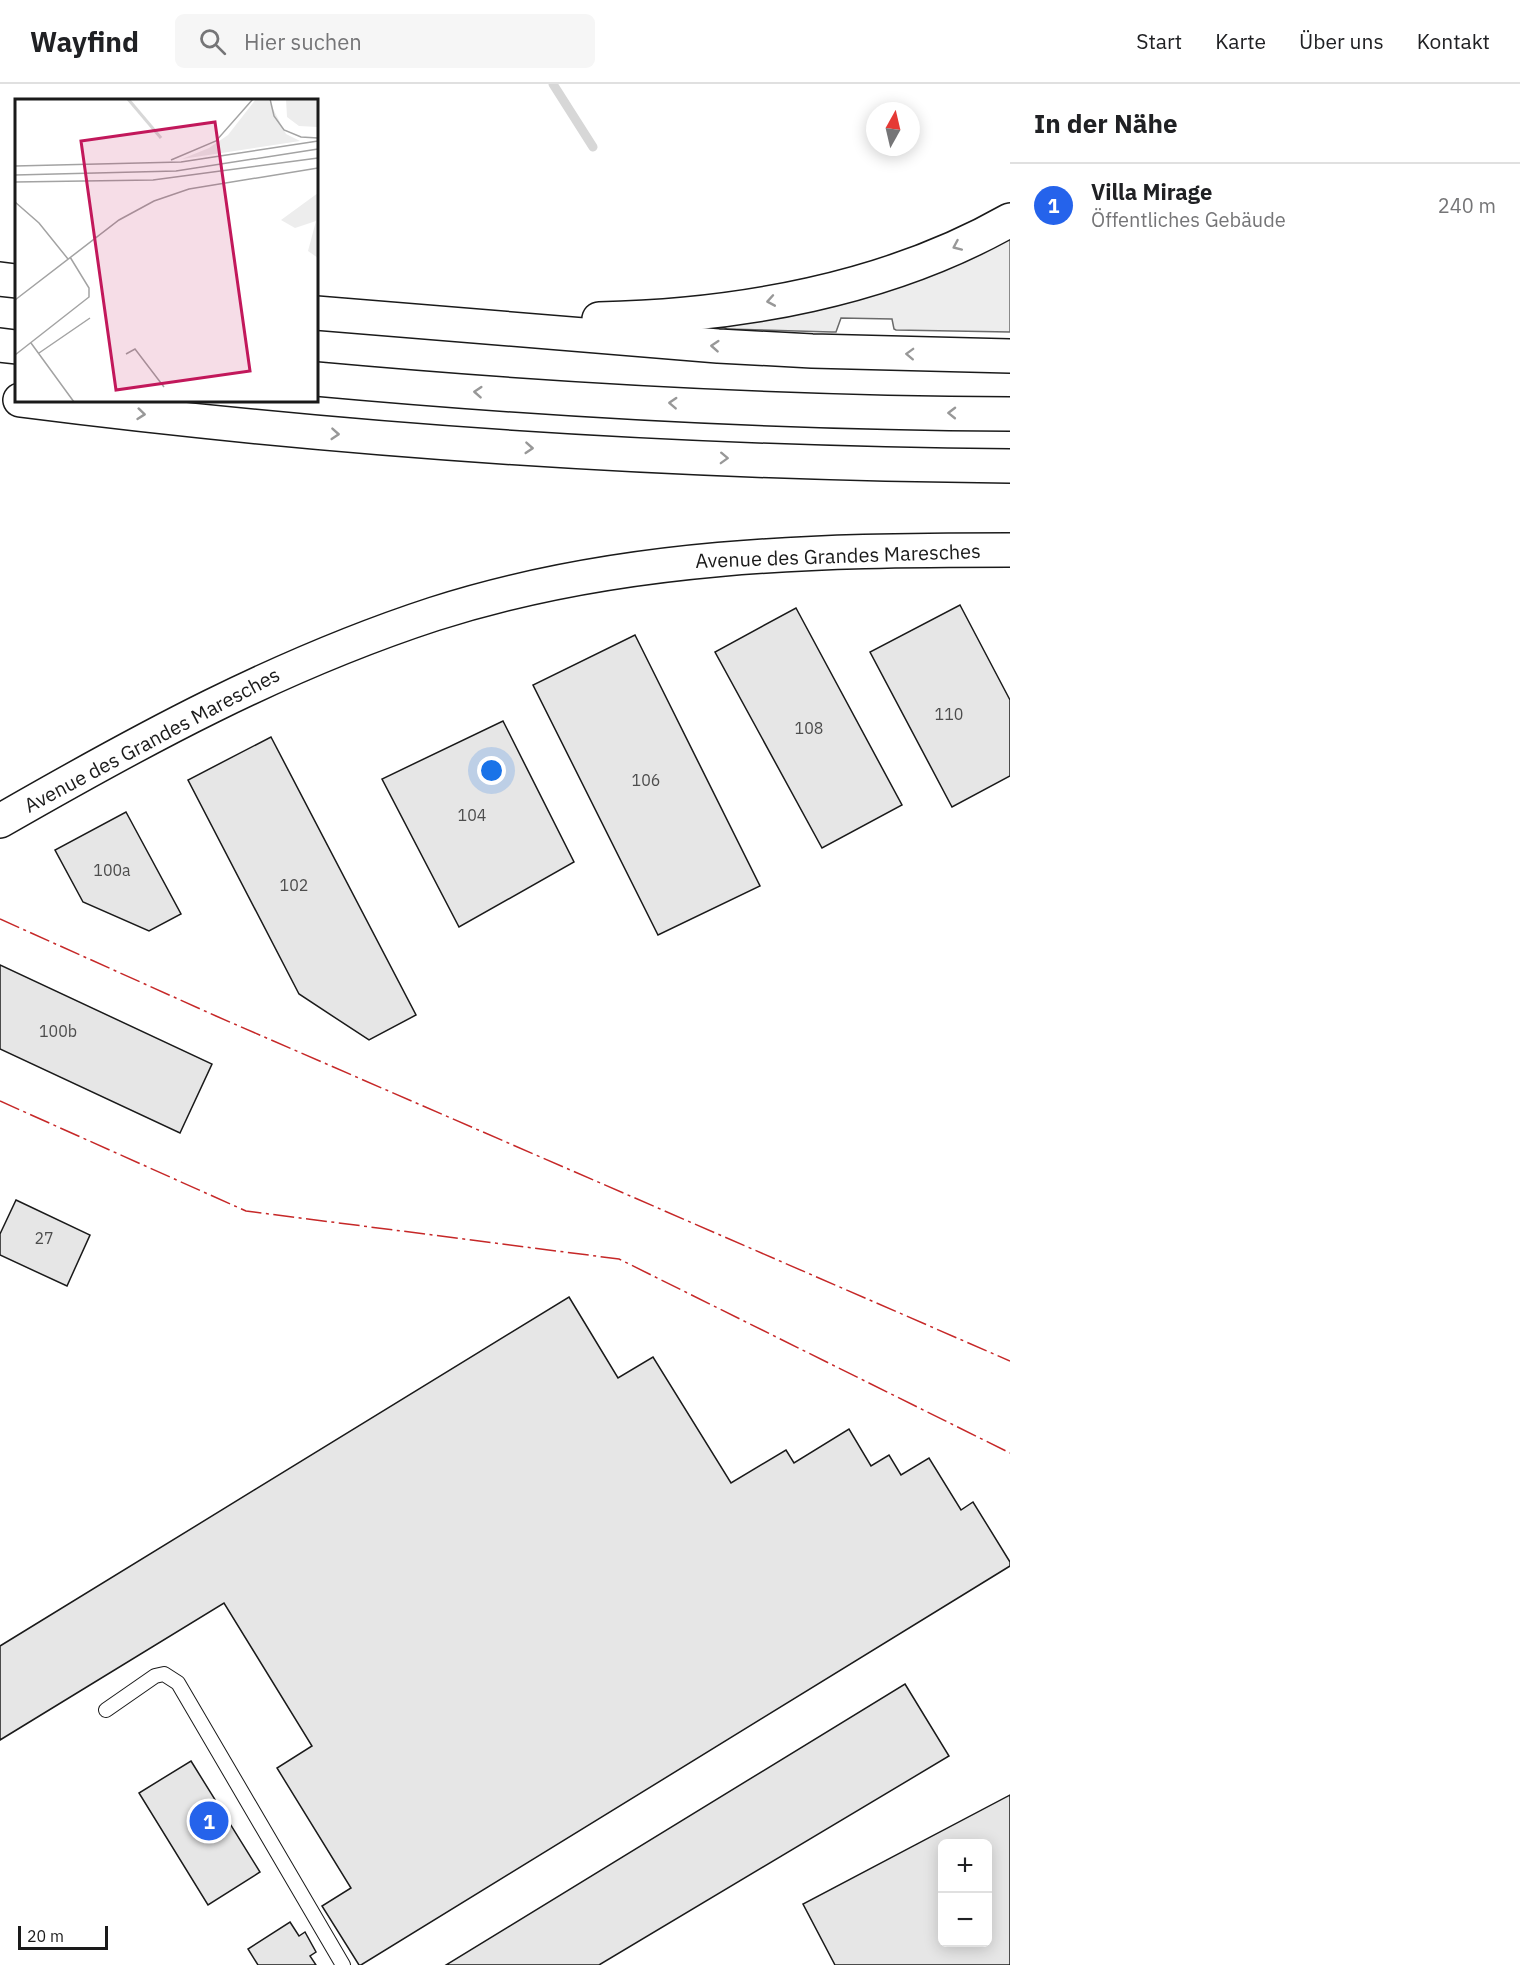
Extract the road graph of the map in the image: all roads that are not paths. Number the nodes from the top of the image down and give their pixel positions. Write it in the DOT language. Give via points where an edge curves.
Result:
graph roads {
  1 [pos="1010,220"];
  2 [pos="0,279"];
  3 [pos="15,281"];
  4 [pos="318,313"];
  5 [pos="357,317"];
  6 [pos="0,345"];
  7 [pos="15,347"];
  8 [pos="1010,356"];
  9 [pos="318,379"];
  10 [pos="0,398"];
  11 [pos="15,400"];
  12 [pos="36,402"];
  13 [pos="1010,414"];
  14 [pos="1010,466"];
  15 [pos="1010,550"];
  16 [pos="0,821"];
  17 [pos="106,1710"];
  18 [pos="343,1965"];
  1 -- 5 [label="main road, one-way" via="916,263 870,279 735,307 608,319 480,321"];
  2 -- 3 [label="main road"];
  4 -- 5 [label="main road"];
  8 -- 5 [label="main road, one-way" via="718,346"];
  6 -- 7 [label="main road"];
  13 -- 9 [label="main road, one-way" via="672,404"];
  10 -- 11 [label="main road"];
  12 -- 14 [label="main road, one-way" via="304,432 488,445 790,461"];
  15 -- 16 [label="main road, Avenue des Grandes Maresches" via="748,556 625,570 483,600 358,641 265,679 148,738"];
  17 -- 18 [label="lane" via="155,1676 164,1674 178,1683"];
}
